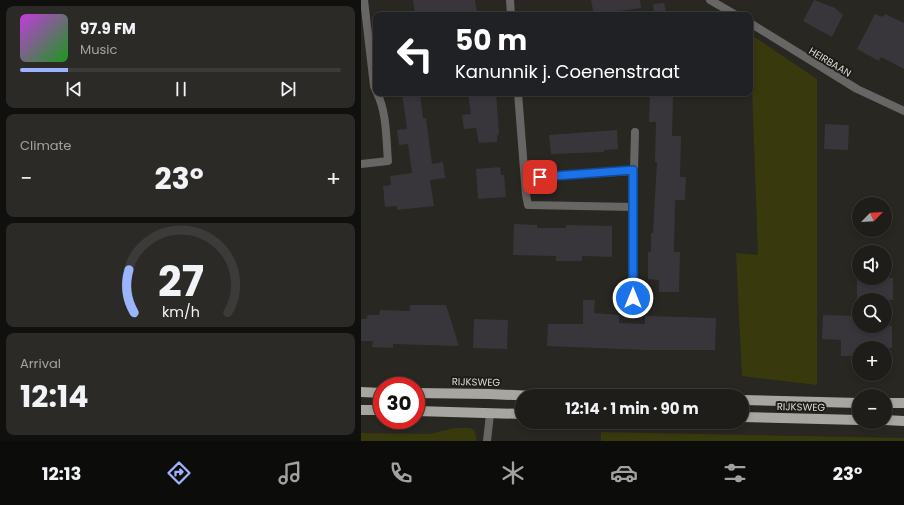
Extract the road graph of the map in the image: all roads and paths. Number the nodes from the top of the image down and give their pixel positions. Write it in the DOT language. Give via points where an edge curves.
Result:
graph roads {
  1 [pos="364,0"];
  2 [pos="510,0"];
  3 [pos="710,0"];
  4 [pos="511,12"];
  5 [pos="731,12"];
  6 [pos="753,25"];
  7 [pos="373,78"];
  8 [pos="379,96"];
  9 [pos="517,96"];
  10 [pos="904,111"];
  11 [pos="635,132"];
  12 [pos="361,164"];
  13 [pos="633,170"];
  14 [pos="525,178"];
  15 [pos="633,207"];
  16 [pos="633,298"];
  17 [pos="361,392"];
  18 [pos="373,393"];
  19 [pos="425,393"];
  20 [pos="515,395"];
  21 [pos="749,400"];
  22 [pos="852,402"];
  23 [pos="892,403"];
  24 [pos="904,403"];
  25 [pos="361,410"];
  26 [pos="373,410"];
  27 [pos="425,411"];
  28 [pos="490,414"];
  29 [pos="515,414"];
  30 [pos="749,417"];
  31 [pos="852,420"];
  32 [pos="892,420"];
  33 [pos="904,421"];
  34 [pos="487,441"];
  1 -- 7 [label="street"];
  2 -- 4 [label="street"];
  3 -- 5 [label="street"];
  6 -- 10 [label="street, HEIRBAAN" via="857,89"];
  8 -- 12 [label="street" via="385,124 388,161"];
  9 -- 14 [label="street"];
  11 -- 13 [label="street" via="636,156"];
  13 -- 14 [label="street"];
  13 -- 15 [label="street"];
  14 -- 15 [label="street" via="525,196 529,205"];
  15 -- 16 [label="street"];
  17 -- 18 [label="main road"];
  19 -- 20 [label="main road, RIJKSWEG"];
  21 -- 22 [label="main road, RIJKSWEG"];
  23 -- 24 [label="main road"];
  25 -- 26 [label="main road"];
  27 -- 28 [label="main road"];
  28 -- 29 [label="main road"];
  28 -- 34 [label="street"];
  30 -- 31 [label="main road, RIJKSWEG"];
  32 -- 33 [label="main road"];
}
